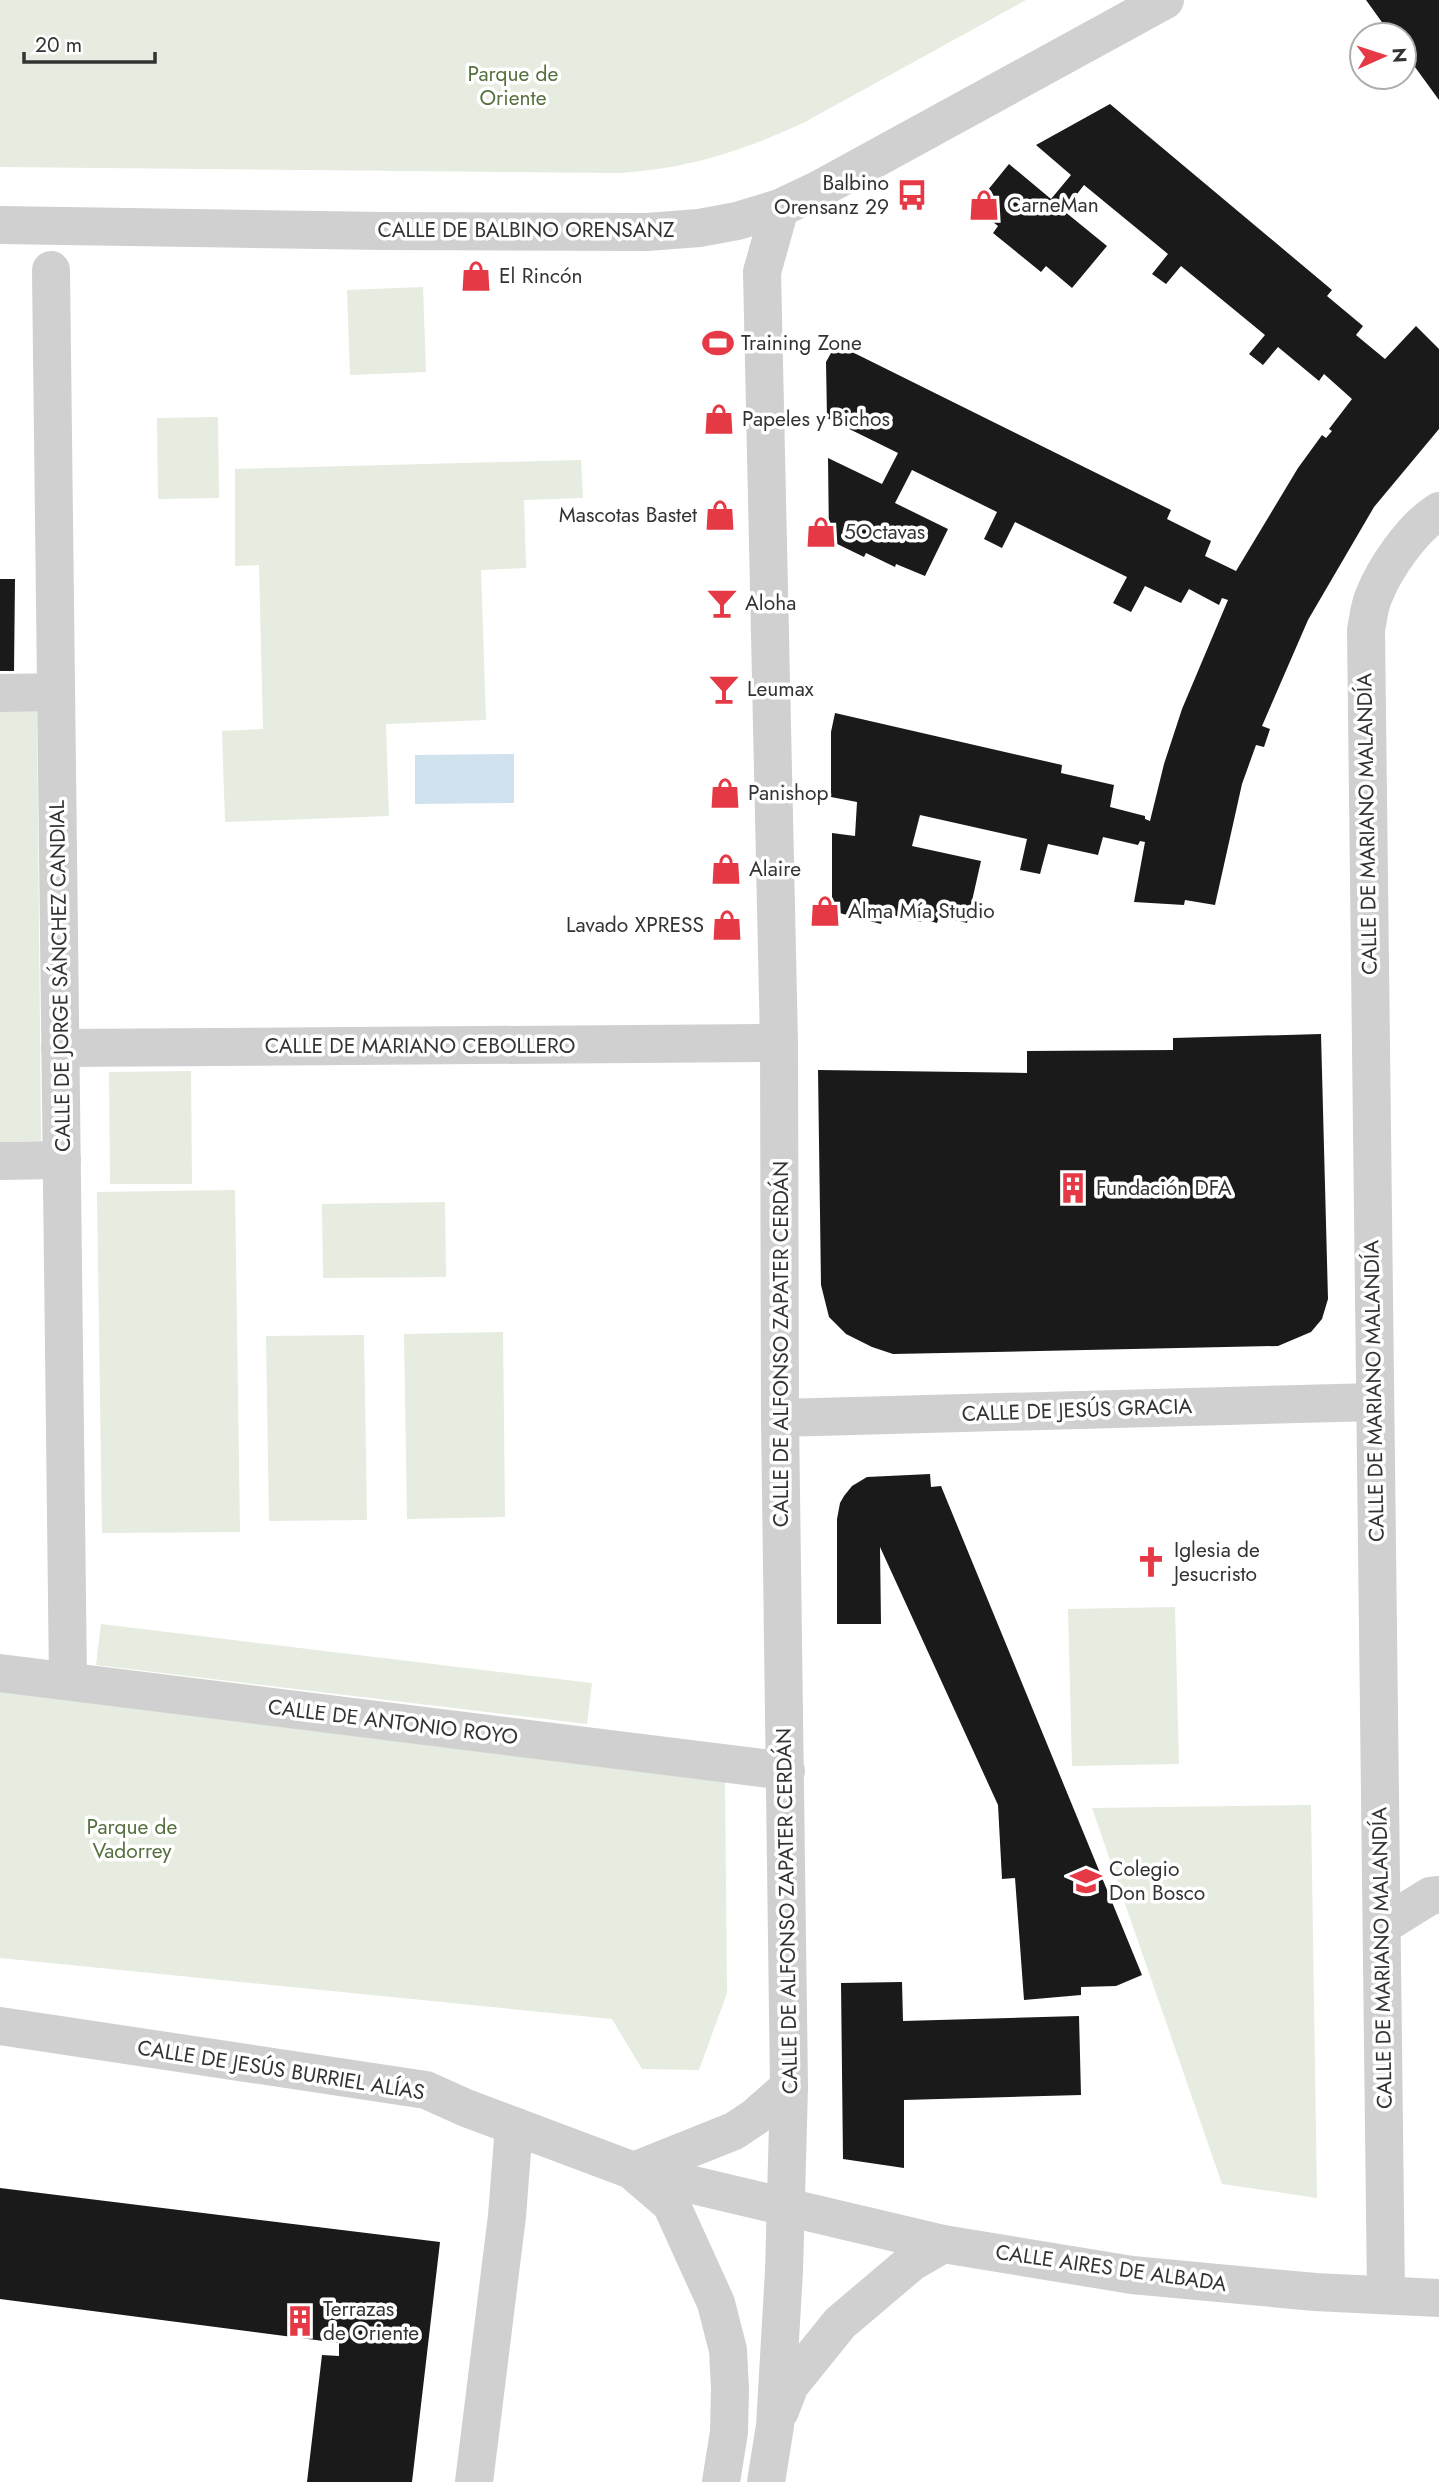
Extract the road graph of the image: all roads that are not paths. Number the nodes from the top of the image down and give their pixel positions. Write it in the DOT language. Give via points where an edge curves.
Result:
graph roads {
  1 [pos="1165,0"];
  2 [pos="780,208"];
  3 [pos="0,225"];
  4 [pos="51,270"];
  5 [pos="1439,511"];
  6 [pos="56,692"];
  7 [pos="0,693"];
  8 [pos="779,1043"];
  9 [pos="60,1048"];
  10 [pos="62,1160"];
  11 [pos="0,1161"];
  12 [pos="1374,1402"];
  13 [pos="780,1418"];
  14 [pos="0,1673"];
  15 [pos="68,1681"];
  16 [pos="786,1771"];
  17 [pos="1439,1895"];
  18 [pos="1382,1926"];
  19 [pos="0,2026"];
  20 [pos="789,2087"];
  21 [pos="514,2126"];
  22 [pos="634,2171"];
  23 [pos="787,2209"];
  24 [pos="943,2244"];
  25 [pos="1386,2295"];
  26 [pos="1439,2298"];
  27 [pos="775,2426"];
  28 [pos="474,2482"];
  29 [pos="721,2482"];
  30 [pos="766,2482"];
  1 -- 2 [label="street, CALLE DE BALBINO ORENSANZ"];
  2 -- 3 [label="street, CALLE DE BALBINO ORENSANZ" via="699,228 647,232"];
  2 -- 8 [label="street, CALLE DE ALFONSO ZAPATER CERDÁN" via="762,272"];
  4 -- 6 [label="street, CALLE DE JORGE SÁNCHEZ CANDIAL"];
  5 -- 12 [label="street, CALLE DE MARIANO MALANDÍA" via="1409,539 1385,571 1366,630"];
  6 -- 7 [label="street"];
  6 -- 9 [label="street, CALLE DE JORGE SÁNCHEZ CANDIAL"];
  8 -- 9 [label="street, CALLE DE MARIANO CEBOLLERO"];
  8 -- 13 [label="street, CALLE DE ALFONSO ZAPATER CERDÁN"];
  9 -- 10 [label="street, CALLE DE JORGE SÁNCHEZ CANDIAL"];
  10 -- 11 [label="street"];
  10 -- 15 [label="street, CALLE DE JORGE SÁNCHEZ CANDIAL"];
  12 -- 13 [label="street, CALLE DE JESÚS GRACIA"];
  12 -- 18 [label="street, CALLE DE MARIANO MALANDÍA"];
  13 -- 16 [label="street, CALLE DE ALFONSO ZAPATER CERDÁN"];
  14 -- 15 [label="street, CALLE DE ANTONIO ROYO"];
  15 -- 16 [label="street, CALLE DE ANTONIO ROYO"];
  16 -- 20 [label="street, CALLE DE ALFONSO ZAPATER CERDÁN"];
  17 -- 18 [label="street"];
  18 -- 25 [label="street, CALLE DE MARIANO MALANDÍA"];
  19 -- 21 [label="street, CALLE DE JESÚS BURRIEL ALÍAS" via="426,2090"];
  20 -- 22 [label="street" via="734,2131"];
  20 -- 23 [label="street, CALLE DE ALFONSO ZAPATER CERDÁN"];
  21 -- 22 [label="street, CALLE DE JESÚS BURRIEL ALÍAS"];
  21 -- 28 [label="street"];
  22 -- 23 [label="street, CALLE AIRES DE ALBADA"];
  22 -- 29 [label="street" via="671,2204 716,2303 728,2350 730,2389"];
  23 -- 24 [label="street, CALLE AIRES DE ALBADA"];
  23 -- 27 [label="street, CALLE DE ALFONSO ZAPATER CERDÁN"];
  24 -- 25 [label="street, CALLE AIRES DE ALBADA" via="1132,2275"];
  24 -- 27 [label="street" via="912,2262 840,2323 790,2385"];
  25 -- 26 [label="street, CALLE AIRES DE ALBADA"];
  27 -- 30 [label="street, CALLE DE ALFONSO ZAPATER CERDÁN"];
}
